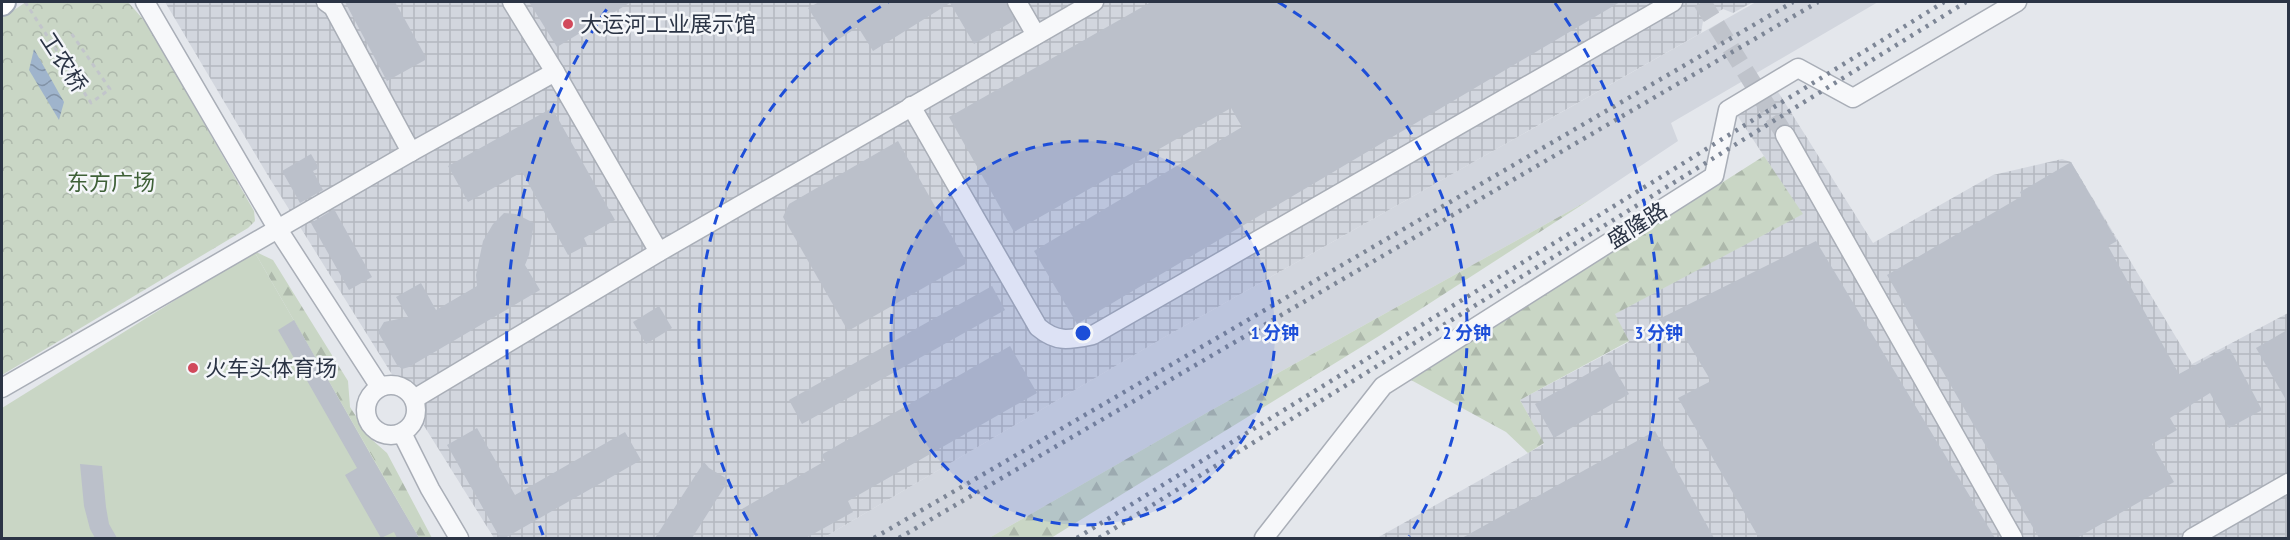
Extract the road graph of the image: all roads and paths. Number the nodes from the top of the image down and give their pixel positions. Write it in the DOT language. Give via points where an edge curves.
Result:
graph roads {
  1 [pos="25,2"];
  2 [pos="145,2"];
  3 [pos="326,2"];
  4 [pos="512,2"];
  5 [pos="1017,2"];
  6 [pos="1094,2"];
  7 [pos="1672,2"];
  8 [pos="2017,2"];
  9 [pos="69,30"];
  10 [pos="1036,34"];
  11 [pos="555,72"];
  12 [pos="911,106"];
  13 [pos="1785,135"];
  14 [pos="411,152"];
  15 [pos="277,228"];
  16 [pos="659,252"];
  17 [pos="380,387"];
  18 [pos="2,388"];
  19 [pos="414,399"];
  20 [pos="402,433"];
  21 [pos="2289,483"];
  22 [pos="459,538"];
  23 [pos="1263,538"];
  24 [pos="2013,538"];
  25 [pos="2192,538"];
  1 -- 9 [label="path, 工农桥" via="91,102 110,89"];
  2 -- 15 [label="street"];
  3 -- 14 [label="street" via="333,7"];
  4 -- 11 [label="street"];
  5 -- 10 [label="street"];
  6 -- 10 [label="street"];
  7 -- 12 [label="street" via="1093,335 1072,340 1051,338 1038,327"];
  8 -- 23 [label="street, 盛隆路" via="1853,99 1798,68 1728,110 1714,176 1383,386"];
  10 -- 12 [label="street"];
  11 -- 14 [label="street"];
  11 -- 16 [label="street"];
  12 -- 16 [label="street"];
  13 -- 24 [label="street"];
  14 -- 15 [label="street"];
  15 -- 17 [label="street"];
  15 -- 18 [label="street"];
  16 -- 19 [label="street"];
  17 -- 19 [label="street" via="396,385 410,392"];
  17 -- 20 [label="street" via="373,392 366,408 370,425 385,435"];
  19 -- 20 [label="street" via="414,422"];
  20 -- 22 [label="street"];
  21 -- 25 [label="street"];
}
